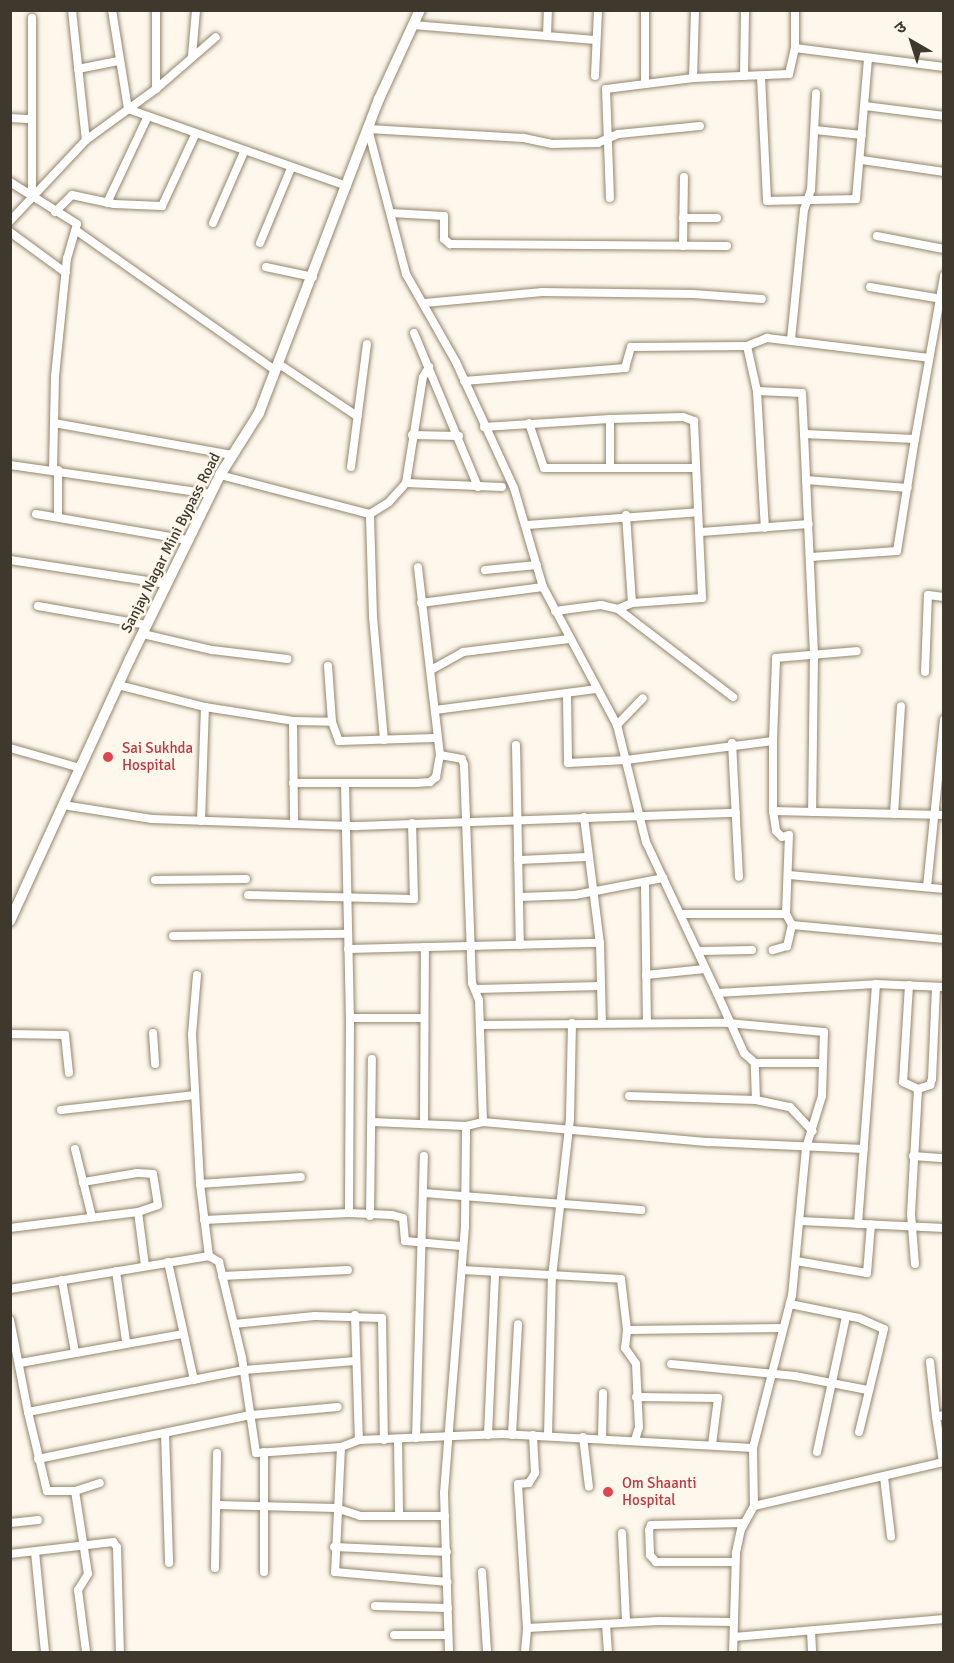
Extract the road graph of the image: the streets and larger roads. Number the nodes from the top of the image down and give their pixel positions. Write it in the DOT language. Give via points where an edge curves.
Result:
graph roads {
  1 [pos="72,10"];
  2 [pos="112,10"];
  3 [pos="156,10"];
  4 [pos="196,10"];
  5 [pos="420,10"];
  6 [pos="548,10"];
  7 [pos="598,10"];
  8 [pos="645,10"];
  9 [pos="695,10"];
  10 [pos="745,10"];
  11 [pos="795,10"];
  12 [pos="32,18"];
  13 [pos="413,25"];
  14 [pos="547,36"];
  15 [pos="216,37"];
  16 [pos="595,40"];
  17 [pos="795,48"];
  18 [pos="192,56"];
  19 [pos="868,59"];
  20 [pos="118,61"];
  21 [pos="944,67"];
  22 [pos="78,69"];
  23 [pos="595,76"];
  24 [pos="744,76"];
  25 [pos="761,77"];
  26 [pos="693,78"];
  27 [pos="645,84"];
  28 [pos="156,88"];
  29 [pos="816,93"];
  30 [pos="864,106"];
  31 [pos="128,109"];
  32 [pos="944,116"];
  33 [pos="10,118"];
  34 [pos="147,118"];
  35 [pos="32,119"];
  36 [pos="700,126"];
  37 [pos="368,129"];
  38 [pos="815,130"];
  39 [pos="195,135"];
  40 [pos="862,135"];
  41 [pos="608,138"];
  42 [pos="86,140"];
  43 [pos="244,152"];
  44 [pos="862,160"];
  45 [pos="291,168"];
  46 [pos="944,172"];
  47 [pos="684,177"];
  48 [pos="10,182"];
  49 [pos="347,186"];
  50 [pos="33,197"];
  51 [pos="610,198"];
  52 [pos="807,200"];
  53 [pos="106,203"];
  54 [pos="55,212"];
  55 [pos="391,213"];
  56 [pos="683,218"];
  57 [pos="717,218"];
  58 [pos="10,221"];
  59 [pos="213,223"];
  60 [pos="77,231"];
  61 [pos="10,232"];
  62 [pos="876,236"];
  63 [pos="260,243"];
  64 [pos="683,246"];
  65 [pos="727,246"];
  66 [pos="944,249"];
  67 [pos="266,267"];
  68 [pos="66,273"];
  69 [pos="944,276"];
  70 [pos="313,277"];
  71 [pos="870,287"];
  72 [pos="762,299"];
  73 [pos="941,299"];
  74 [pos="425,303"];
  75 [pos="414,333"];
  76 [pos="791,340"];
  77 [pos="367,344"];
  78 [pos="747,346"];
  79 [pos="929,358"];
  80 [pos="429,367"];
  81 [pos="277,368"];
  82 [pos="464,381"];
  83 [pos="757,391"];
  84 [pos="357,416"];
  85 [pos="610,419"];
  86 [pos="54,423"];
  87 [pos="529,423"];
  88 [pos="484,427"];
  89 [pos="804,434"];
  90 [pos="412,435"];
  91 [pos="459,436"];
  92 [pos="915,438"];
  93 [pos="232,455"];
  94 [pos="10,465"];
  95 [pos="610,465"];
  96 [pos="351,467"];
  97 [pos="696,468"];
  98 [pos="55,470"];
  99 [pos="220,475"];
  100 [pos="806,480"];
  101 [pos="406,483"];
  102 [pos="478,487"];
  103 [pos="502,487"];
  104 [pos="908,488"];
  105 [pos="211,494"];
  106 [pos="698,512"];
  107 [pos="36,514"];
  108 [pos="370,514"];
  109 [pos="626,516"];
  110 [pos="58,518"];
  111 [pos="808,524"];
  112 [pos="527,525"];
  113 [pos="765,528"];
  114 [pos="701,532"];
  115 [pos="188,540"];
  116 [pos="811,557"];
  117 [pos="10,560"];
  118 [pos="537,565"];
  119 [pos="418,567"];
  120 [pos="485,570"];
  121 [pos="167,584"];
  122 [pos="543,587"];
  123 [pos="944,597"];
  124 [pos="421,603"];
  125 [pos="632,603"];
  126 [pos="38,606"];
  127 [pos="618,609"];
  128 [pos="555,610"];
  129 [pos="145,629"];
  130 [pos="569,639"];
  131 [pos="857,651"];
  132 [pos="814,654"];
  133 [pos="287,658"];
  134 [pos="328,666"];
  135 [pos="431,670"];
  136 [pos="925,672"];
  137 [pos="118,685"];
  138 [pos="596,689"];
  139 [pos="567,696"];
  140 [pos="733,697"];
  141 [pos="643,698"];
  142 [pos="901,706"];
  143 [pos="205,707"];
  144 [pos="435,710"];
  145 [pos="944,720"];
  146 [pos="293,721"];
  147 [pos="332,722"];
  148 [pos="617,725"];
  149 [pos="435,738"];
  150 [pos="384,740"];
  151 [pos="773,741"];
  152 [pos="732,743"];
  153 [pos="516,745"];
  154 [pos="10,748"];
  155 [pos="440,755"];
  156 [pos="626,760"];
  157 [pos="80,768"];
  158 [pos="293,783"];
  159 [pos="345,783"];
  160 [pos="63,805"];
  161 [pos="773,811"];
  162 [pos="812,812"];
  163 [pos="736,813"];
  164 [pos="894,814"];
  165 [pos="934,815"];
  166 [pos="944,815"];
  167 [pos="638,816"];
  168 [pos="584,817"];
  169 [pos="517,819"];
  170 [pos="201,821"];
  171 [pos="465,821"];
  172 [pos="412,823"];
  173 [pos="294,824"];
  174 [pos="345,825"];
  175 [pos="588,857"];
  176 [pos="518,860"];
  177 [pos="789,875"];
  178 [pos="739,877"];
  179 [pos="663,878"];
  180 [pos="246,879"];
  181 [pos="154,880"];
  182 [pos="645,884"];
  183 [pos="927,887"];
  184 [pos="944,889"];
  185 [pos="594,891"];
  186 [pos="248,895"];
  187 [pos="520,897"];
  188 [pos="348,899"];
  189 [pos="682,914"];
  190 [pos="786,914"];
  191 [pos="10,921"];
  192 [pos="792,925"];
  193 [pos="348,934"];
  194 [pos="173,936"];
  195 [pos="944,939"];
  196 [pos="600,942"];
  197 [pos="520,945"];
  198 [pos="471,946"];
  199 [pos="425,948"];
  200 [pos="348,949"];
  201 [pos="752,950"];
  202 [pos="773,950"];
  203 [pos="700,951"];
  204 [pos="705,969"];
  205 [pos="197,975"];
  206 [pos="646,975"];
  207 [pos="876,984"];
  208 [pos="909,985"];
  209 [pos="601,986"];
  210 [pos="940,987"];
  211 [pos="476,989"];
  212 [pos="717,993"];
  213 [pos="350,1018"];
  214 [pos="424,1018"];
  215 [pos="572,1023"];
  216 [pos="602,1023"];
  217 [pos="647,1023"];
  218 [pos="728,1023"];
  219 [pos="481,1025"];
  220 [pos="10,1034"];
  221 [pos="153,1034"];
  222 [pos="372,1059"];
  223 [pos="755,1063"];
  224 [pos="155,1064"];
  225 [pos="823,1064"];
  226 [pos="69,1073"];
  227 [pos="918,1089"];
  228 [pos="195,1095"];
  229 [pos="629,1096"];
  230 [pos="756,1100"];
  231 [pos="61,1110"];
  232 [pos="372,1122"];
  233 [pos="483,1122"];
  234 [pos="424,1123"];
  235 [pos="466,1126"];
  236 [pos="567,1129"];
  237 [pos="812,1131"];
  238 [pos="75,1149"];
  239 [pos="806,1149"];
  240 [pos="864,1149"];
  241 [pos="913,1155"];
  242 [pos="424,1156"];
  243 [pos="944,1158"];
  244 [pos="301,1177"];
  245 [pos="83,1182"];
  246 [pos="200,1184"];
  247 [pos="424,1193"];
  248 [pos="465,1195"];
  249 [pos="558,1206"];
  250 [pos="641,1210"];
  251 [pos="138,1212"];
  252 [pos="349,1213"];
  253 [pos="370,1216"];
  254 [pos="92,1217"];
  255 [pos="204,1220"];
  256 [pos="801,1221"];
  257 [pos="858,1224"];
  258 [pos="871,1224"];
  259 [pos="912,1226"];
  260 [pos="10,1228"];
  261 [pos="944,1228"];
  262 [pos="422,1242"];
  263 [pos="461,1246"];
  264 [pos="208,1256"];
  265 [pos="796,1261"];
  266 [pos="168,1262"];
  267 [pos="915,1264"];
  268 [pos="145,1266"];
  269 [pos="348,1270"];
  270 [pos="462,1270"];
  271 [pos="116,1271"];
  272 [pos="495,1274"];
  273 [pos="222,1276"];
  274 [pos="552,1277"];
  275 [pos="62,1280"];
  276 [pos="10,1289"];
  277 [pos="790,1304"];
  278 [pos="355,1315"];
  279 [pos="846,1317"];
  280 [pos="10,1320"];
  281 [pos="234,1324"];
  282 [pos="518,1324"];
  283 [pos="783,1328"];
  284 [pos="627,1330"];
  285 [pos="183,1334"];
  286 [pos="126,1341"];
  287 [pos="75,1352"];
  288 [pos="355,1361"];
  289 [pos="930,1362"];
  290 [pos="20,1363"];
  291 [pos="671,1364"];
  292 [pos="244,1370"];
  293 [pos="769,1375"];
  294 [pos="194,1380"];
  295 [pos="835,1383"];
  296 [pos="868,1390"];
  297 [pos="603,1393"];
  298 [pos="636,1397"];
  299 [pos="338,1407"];
  300 [pos="28,1412"];
  301 [pos="250,1415"];
  302 [pos="940,1416"];
  303 [pos="859,1432"];
  304 [pos="165,1433"];
  305 [pos="488,1435"];
  306 [pos="512,1435"];
  307 [pos="533,1435"];
  308 [pos="548,1436"];
  309 [pos="448,1437"];
  310 [pos="584,1437"];
  311 [pos="416,1438"];
  312 [pos="602,1438"];
  313 [pos="398,1439"];
  314 [pos="359,1440"];
  315 [pos="384,1440"];
  316 [pos="635,1440"];
  317 [pos="711,1445"];
  318 [pos="341,1447"];
  319 [pos="753,1448"];
  320 [pos="264,1452"];
  321 [pos="817,1452"];
  322 [pos="217,1453"];
  323 [pos="38,1459"];
  324 [pos="943,1462"];
  325 [pos="884,1477"];
  326 [pos="100,1484"];
  327 [pos="589,1487"];
  328 [pos="75,1491"];
  329 [pos="216,1505"];
  330 [pos="264,1505"];
  331 [pos="754,1506"];
  332 [pos="336,1508"];
  333 [pos="399,1515"];
  334 [pos="445,1516"];
  335 [pos="38,1520"];
  336 [pos="10,1523"];
  337 [pos="744,1523"];
  338 [pos="622,1533"];
  339 [pos="891,1537"];
  340 [pos="84,1546"];
  341 [pos="334,1546"];
  342 [pos="35,1552"];
  343 [pos="447,1552"];
  344 [pos="10,1554"];
  345 [pos="735,1562"];
  346 [pos="169,1563"];
  347 [pos="215,1568"];
  348 [pos="264,1572"];
  349 [pos="482,1572"];
  350 [pos="448,1582"];
  351 [pos="375,1606"];
  352 [pos="448,1608"];
  353 [pos="944,1619"];
  354 [pos="626,1622"];
  355 [pos="734,1622"];
  356 [pos="606,1624"];
  357 [pos="527,1628"];
  358 [pos="810,1631"];
  359 [pos="394,1635"];
  360 [pos="447,1635"];
  361 [pos="734,1637"];
  362 [pos="45,1653"];
  363 [pos="86,1653"];
  364 [pos="120,1653"];
  365 [pos="448,1653"];
  366 [pos="487,1653"];
  367 [pos="525,1653"];
  368 [pos="608,1653"];
  369 [pos="734,1653"];
  370 [pos="812,1653"];
  1 -- 22 [label="street"];
  2 -- 20 [label="street"];
  3 -- 28 [label="street"];
  4 -- 18 [label="street"];
  5 -- 13 [label="street, Sanjay Nagar Mini Bypass Road"];
  6 -- 14 [label="street"];
  7 -- 16 [label="street"];
  8 -- 27 [label="street"];
  9 -- 26 [label="street"];
  10 -- 24 [label="street"];
  11 -- 17 [label="street"];
  12 -- 35 [label="street"];
  13 -- 14 [label="street"];
  13 -- 37 [label="street, Sanjay Nagar Mini Bypass Road"];
  14 -- 16 [label="street"];
  15 -- 18 [label="street"];
  16 -- 23 [label="street"];
  17 -- 19 [label="street"];
  17 -- 25 [label="street" via="789,74"];
  18 -- 28 [label="street"];
  19 -- 21 [label="street"];
  19 -- 30 [label="street"];
  20 -- 22 [label="street"];
  20 -- 31 [label="street"];
  22 -- 42 [label="street"];
  24 -- 25 [label="street"];
  24 -- 26 [label="street"];
  25 -- 52 [label="street" via="767,201"];
  26 -- 27 [label="street"];
  27 -- 41 [label="street" via="606,89"];
  28 -- 31 [label="street"];
  29 -- 38 [label="street"];
  30 -- 32 [label="street"];
  30 -- 40 [label="street"];
  31 -- 34 [label="street"];
  31 -- 42 [label="street"];
  33 -- 35 [label="street"];
  34 -- 39 [label="street"];
  34 -- 53 [label="street"];
  35 -- 50 [label="street"];
  36 -- 41 [label="street"];
  37 -- 41 [label="street" via="523,138 552,144 598,143"];
  37 -- 49 [label="street, Sanjay Nagar Mini Bypass Road"];
  37 -- 55 [label="street"];
  38 -- 40 [label="street"];
  38 -- 52 [label="street"];
  39 -- 43 [label="street"];
  39 -- 53 [label="street" via="162,206"];
  40 -- 44 [label="street"];
  41 -- 51 [label="street"];
  42 -- 50 [label="street"];
  43 -- 45 [label="street"];
  43 -- 59 [label="street"];
  44 -- 46 [label="street"];
  44 -- 52 [label="street" via="856,199"];
  45 -- 49 [label="street"];
  45 -- 63 [label="street"];
  47 -- 56 [label="street"];
  48 -- 50 [label="street"];
  49 -- 70 [label="street, Sanjay Nagar Mini Bypass Road"];
  50 -- 54 [label="street"];
  50 -- 58 [label="street"];
  52 -- 76 [label="street"];
  53 -- 54 [label="street" via="72,195"];
  54 -- 60 [label="street" via="77,224"];
  55 -- 64 [label="street" via="444,216 444,239 450,244"];
  55 -- 74 [label="street" via="406,274"];
  56 -- 57 [label="street"];
  56 -- 64 [label="street"];
  60 -- 68 [label="street"];
  60 -- 81 [label="street"];
  61 -- 68 [label="street"];
  62 -- 66 [label="street"];
  64 -- 65 [label="street"];
  67 -- 70 [label="street"];
  68 -- 86 [label="street"];
  69 -- 73 [label="street"];
  70 -- 81 [label="street, Sanjay Nagar Mini Bypass Road"];
  71 -- 73 [label="street"];
  72 -- 74 [label="street" via="542,292"];
  73 -- 79 [label="street"];
  74 -- 82 [label="street"];
  75 -- 80 [label="street"];
  76 -- 78 [label="street" via="767,338"];
  76 -- 79 [label="street"];
  77 -- 84 [label="street"];
  78 -- 82 [label="street" via="631,347 625,368"];
  78 -- 83 [label="street"];
  79 -- 92 [label="street"];
  80 -- 90 [label="street"];
  80 -- 91 [label="street"];
  81 -- 84 [label="street"];
  81 -- 93 [label="street, Sanjay Nagar Mini Bypass Road" via="259,413"];
  82 -- 88 [label="street"];
  83 -- 89 [label="street" via="802,393"];
  83 -- 113 [label="street"];
  84 -- 96 [label="street"];
  85 -- 87 [label="street"];
  85 -- 95 [label="street"];
  85 -- 97 [label="street" via="683,417 694,421"];
  86 -- 93 [label="street"];
  86 -- 98 [label="street"];
  87 -- 88 [label="street"];
  87 -- 95 [label="street" via="544,468"];
  88 -- 112 [label="street"];
  89 -- 92 [label="street"];
  89 -- 100 [label="street"];
  90 -- 91 [label="street"];
  90 -- 101 [label="street"];
  91 -- 102 [label="street"];
  92 -- 104 [label="street"];
  93 -- 99 [label="street, Sanjay Nagar Mini Bypass Road"];
  94 -- 98 [label="street"];
  95 -- 97 [label="street"];
  97 -- 106 [label="street"];
  98 -- 105 [label="street"];
  98 -- 110 [label="street"];
  99 -- 105 [label="street, Sanjay Nagar Mini Bypass Road"];
  99 -- 108 [label="street"];
  100 -- 104 [label="street"];
  100 -- 111 [label="street"];
  101 -- 102 [label="street"];
  101 -- 108 [label="street" via="389,502"];
  102 -- 103 [label="street"];
  104 -- 116 [label="street" via="897,551"];
  105 -- 115 [label="street, Sanjay Nagar Mini Bypass Road"];
  106 -- 109 [label="street"];
  106 -- 114 [label="street"];
  107 -- 110 [label="street"];
  108 -- 150 [label="street" via="373,617"];
  109 -- 112 [label="street"];
  109 -- 125 [label="street"];
  110 -- 115 [label="street"];
  111 -- 113 [label="street"];
  111 -- 116 [label="street"];
  112 -- 118 [label="street"];
  113 -- 114 [label="street"];
  114 -- 125 [label="street" via="702,598"];
  115 -- 121 [label="street, Sanjay Nagar Mini Bypass Road"];
  116 -- 132 [label="street"];
  117 -- 121 [label="street"];
  118 -- 120 [label="street"];
  118 -- 122 [label="street"];
  119 -- 124 [label="street"];
  121 -- 129 [label="street, Sanjay Nagar Mini Bypass Road"];
  122 -- 124 [label="street"];
  122 -- 128 [label="street"];
  123 -- 136 [label="street" via="928,595"];
  124 -- 135 [label="street"];
  125 -- 127 [label="street"];
  126 -- 129 [label="street"];
  127 -- 128 [label="street" via="601,604"];
  127 -- 140 [label="street"];
  128 -- 130 [label="street"];
  129 -- 133 [label="street" via="212,650"];
  129 -- 137 [label="street, Sanjay Nagar Mini Bypass Road"];
  130 -- 135 [label="street" via="463,652"];
  130 -- 138 [label="street"];
  131 -- 132 [label="street"];
  132 -- 151 [label="street" via="776,658"];
  132 -- 162 [label="street"];
  134 -- 147 [label="street"];
  135 -- 144 [label="street"];
  137 -- 143 [label="street"];
  137 -- 157 [label="street, Sanjay Nagar Mini Bypass Road"];
  138 -- 139 [label="street"];
  138 -- 148 [label="street"];
  139 -- 144 [label="street"];
  139 -- 156 [label="street" via="568,763"];
  141 -- 148 [label="street"];
  142 -- 164 [label="street"];
  143 -- 146 [label="street"];
  143 -- 170 [label="street"];
  144 -- 149 [label="street"];
  145 -- 165 [label="street"];
  146 -- 147 [label="street"];
  146 -- 158 [label="street"];
  147 -- 150 [label="street" via="339,741"];
  148 -- 156 [label="street"];
  149 -- 150 [label="street"];
  149 -- 155 [label="street"];
  151 -- 152 [label="street"];
  151 -- 161 [label="street"];
  152 -- 156 [label="street"];
  152 -- 163 [label="street"];
  153 -- 169 [label="street"];
  154 -- 157 [label="street"];
  155 -- 159 [label="street" via="436,777 430,782"];
  155 -- 171 [label="street" via="462,759"];
  156 -- 167 [label="street"];
  157 -- 160 [label="street, Sanjay Nagar Mini Bypass Road"];
  158 -- 159 [label="street"];
  158 -- 173 [label="street"];
  159 -- 174 [label="street"];
  160 -- 170 [label="street" via="152,819"];
  160 -- 191 [label="street, Sanjay Nagar Mini Bypass Road"];
  161 -- 162 [label="street"];
  161 -- 177 [label="street" via="776,831 782,837 789,835"];
  162 -- 164 [label="street"];
  163 -- 167 [label="street"];
  163 -- 178 [label="street"];
  164 -- 165 [label="street"];
  165 -- 166 [label="street"];
  165 -- 183 [label="street"];
  167 -- 168 [label="street"];
  167 -- 179 [label="street"];
  168 -- 169 [label="street"];
  168 -- 175 [label="street"];
  169 -- 171 [label="street"];
  169 -- 176 [label="street"];
  170 -- 173 [label="street"];
  171 -- 172 [label="street"];
  171 -- 198 [label="street"];
  172 -- 174 [label="street"];
  172 -- 188 [label="street" via="414,899"];
  173 -- 174 [label="street"];
  174 -- 188 [label="street"];
  175 -- 176 [label="street"];
  175 -- 185 [label="street"];
  176 -- 187 [label="street"];
  177 -- 183 [label="street"];
  177 -- 190 [label="street"];
  179 -- 182 [label="street"];
  179 -- 189 [label="street"];
  180 -- 181 [label="street"];
  182 -- 185 [label="street"];
  182 -- 206 [label="street"];
  183 -- 184 [label="street"];
  185 -- 187 [label="street"];
  185 -- 196 [label="street"];
  186 -- 188 [label="street"];
  187 -- 197 [label="street"];
  188 -- 193 [label="street"];
  189 -- 190 [label="street"];
  189 -- 203 [label="street"];
  190 -- 192 [label="street"];
  192 -- 195 [label="street"];
  192 -- 202 [label="street" via="787,946"];
  193 -- 194 [label="street"];
  193 -- 200 [label="street"];
  196 -- 197 [label="street"];
  196 -- 209 [label="street"];
  197 -- 198 [label="street"];
  198 -- 199 [label="street"];
  198 -- 211 [label="street" via="472,983"];
  199 -- 200 [label="street"];
  199 -- 214 [label="street"];
  200 -- 213 [label="street"];
  201 -- 203 [label="street"];
  203 -- 204 [label="street"];
  204 -- 206 [label="street"];
  204 -- 212 [label="street"];
  205 -- 228 [label="street" via="192,1035"];
  206 -- 217 [label="street"];
  207 -- 208 [label="street"];
  207 -- 212 [label="street"];
  207 -- 240 [label="street"];
  208 -- 210 [label="street"];
  208 -- 227 [label="street" via="903,1082"];
  209 -- 211 [label="street"];
  209 -- 216 [label="street"];
  210 -- 227 [label="street" via="932,1079 930,1085"];
  211 -- 219 [label="street"];
  212 -- 218 [label="street"];
  213 -- 214 [label="street"];
  213 -- 252 [label="street"];
  214 -- 234 [label="street"];
  215 -- 216 [label="street"];
  215 -- 219 [label="street"];
  215 -- 236 [label="street"];
  216 -- 217 [label="street"];
  217 -- 218 [label="street"];
  218 -- 223 [label="street" via="744,1053"];
  218 -- 225 [label="street" via="824,1032"];
  219 -- 233 [label="street"];
  220 -- 226 [label="street" via="65,1035"];
  221 -- 224 [label="street"];
  222 -- 232 [label="street"];
  223 -- 225 [label="street"];
  223 -- 230 [label="street"];
  225 -- 237 [label="street" via="822,1096"];
  227 -- 241 [label="street"];
  228 -- 231 [label="street"];
  228 -- 246 [label="street"];
  229 -- 230 [label="street"];
  230 -- 237 [label="street" via="790,1107"];
  232 -- 234 [label="street"];
  232 -- 253 [label="street"];
  233 -- 235 [label="street"];
  233 -- 236 [label="street"];
  234 -- 235 [label="street"];
  235 -- 248 [label="street"];
  236 -- 239 [label="street"];
  236 -- 249 [label="street"];
  237 -- 239 [label="street"];
  238 -- 245 [label="street"];
  239 -- 240 [label="street"];
  239 -- 256 [label="street"];
  240 -- 257 [label="street"];
  241 -- 243 [label="street"];
  241 -- 259 [label="street"];
  242 -- 247 [label="street"];
  244 -- 246 [label="street"];
  245 -- 251 [label="street" via="153,1174 158,1205"];
  245 -- 254 [label="street"];
  246 -- 255 [label="street"];
  247 -- 248 [label="street"];
  247 -- 262 [label="street"];
  248 -- 249 [label="street"];
  248 -- 263 [label="street"];
  249 -- 250 [label="street"];
  249 -- 274 [label="street"];
  251 -- 254 [label="street"];
  251 -- 268 [label="street"];
  252 -- 253 [label="street"];
  252 -- 255 [label="street"];
  253 -- 262 [label="street" via="403,1218 405,1241"];
  254 -- 260 [label="street"];
  255 -- 264 [label="street"];
  256 -- 257 [label="street"];
  256 -- 265 [label="street"];
  257 -- 258 [label="street"];
  258 -- 259 [label="street"];
  258 -- 265 [label="street" via="867,1273"];
  259 -- 261 [label="street"];
  259 -- 267 [label="street"];
  262 -- 263 [label="street"];
  262 -- 311 [label="street"];
  263 -- 270 [label="street"];
  264 -- 266 [label="street"];
  264 -- 273 [label="street" via="219,1262"];
  265 -- 277 [label="street"];
  266 -- 268 [label="street"];
  266 -- 285 [label="street"];
  268 -- 271 [label="street"];
  269 -- 273 [label="street"];
  270 -- 272 [label="street"];
  270 -- 309 [label="street"];
  271 -- 275 [label="street"];
  271 -- 286 [label="street"];
  272 -- 274 [label="street"];
  272 -- 305 [label="street"];
  273 -- 281 [label="street"];
  274 -- 284 [label="street" via="621,1279"];
  274 -- 308 [label="street"];
  275 -- 276 [label="street"];
  275 -- 287 [label="street"];
  277 -- 279 [label="street"];
  277 -- 283 [label="street"];
  278 -- 281 [label="street"];
  278 -- 288 [label="street"];
  278 -- 315 [label="street" via="382,1318"];
  279 -- 295 [label="street"];
  279 -- 296 [label="street" via="884,1329 873,1384"];
  280 -- 290 [label="street"];
  281 -- 292 [label="street"];
  282 -- 306 [label="street"];
  283 -- 284 [label="street"];
  283 -- 293 [label="street"];
  284 -- 298 [label="street" via="625,1348 636,1364"];
  285 -- 286 [label="street"];
  285 -- 294 [label="street"];
  286 -- 287 [label="street"];
  287 -- 290 [label="street"];
  288 -- 292 [label="street"];
  288 -- 314 [label="street"];
  289 -- 302 [label="street"];
  290 -- 300 [label="street"];
  291 -- 293 [label="street"];
  292 -- 294 [label="street"];
  292 -- 301 [label="street"];
  293 -- 295 [label="street"];
  293 -- 319 [label="street"];
  294 -- 300 [label="street"];
  295 -- 296 [label="street"];
  295 -- 321 [label="street"];
  296 -- 303 [label="street"];
  297 -- 312 [label="street"];
  298 -- 316 [label="street" via="639,1427"];
  298 -- 317 [label="street" via="718,1398"];
  299 -- 301 [label="street"];
  300 -- 323 [label="street"];
  301 -- 304 [label="street"];
  301 -- 320 [label="street" via="256,1453"];
  302 -- 324 [label="street"];
  304 -- 323 [label="street"];
  304 -- 346 [label="street"];
  305 -- 306 [label="street"];
  305 -- 309 [label="street"];
  306 -- 307 [label="street"];
  307 -- 308 [label="street"];
  307 -- 357 [label="street" via="535,1473 529,1483 518,1484"];
  308 -- 310 [label="street"];
  309 -- 311 [label="street"];
  309 -- 334 [label="street"];
  310 -- 312 [label="street"];
  310 -- 327 [label="street"];
  311 -- 313 [label="street"];
  312 -- 316 [label="street"];
  313 -- 315 [label="street"];
  313 -- 333 [label="street"];
  314 -- 315 [label="street"];
  314 -- 318 [label="street"];
  316 -- 317 [label="street"];
  317 -- 319 [label="street"];
  318 -- 320 [label="street"];
  318 -- 332 [label="street"];
  319 -- 331 [label="street"];
  320 -- 330 [label="street"];
  322 -- 329 [label="street"];
  323 -- 328 [label="street" via="47,1491"];
  324 -- 325 [label="street"];
  325 -- 331 [label="street"];
  325 -- 339 [label="street"];
  326 -- 328 [label="street"];
  328 -- 340 [label="street"];
  329 -- 330 [label="street"];
  329 -- 347 [label="street"];
  330 -- 332 [label="street"];
  330 -- 348 [label="street"];
  331 -- 337 [label="street"];
  332 -- 333 [label="street" via="360,1516"];
  332 -- 341 [label="street"];
  333 -- 334 [label="street"];
  334 -- 343 [label="street"];
  335 -- 336 [label="street"];
  337 -- 345 [label="street"];
  337 -- 345 [label="street" via="651,1525 649,1530 650,1555 656,1562"];
  338 -- 354 [label="street"];
  340 -- 342 [label="street"];
  340 -- 363 [label="street" via="88,1574 78,1590"];
  340 -- 364 [label="street" via="113,1542 117,1547"];
  341 -- 343 [label="street"];
  341 -- 350 [label="street" via="336,1574"];
  342 -- 344 [label="street"];
  342 -- 362 [label="street"];
  343 -- 350 [label="street"];
  345 -- 355 [label="street"];
  349 -- 366 [label="street"];
  350 -- 352 [label="street"];
  351 -- 352 [label="street"];
  352 -- 360 [label="street"];
  353 -- 358 [label="street"];
  354 -- 355 [label="street"];
  354 -- 356 [label="street"];
  355 -- 361 [label="street"];
  356 -- 357 [label="street"];
  356 -- 368 [label="street"];
  357 -- 367 [label="street"];
  358 -- 361 [label="street"];
  358 -- 370 [label="street"];
  359 -- 360 [label="street"];
  360 -- 365 [label="street"];
  361 -- 369 [label="street"];
}
